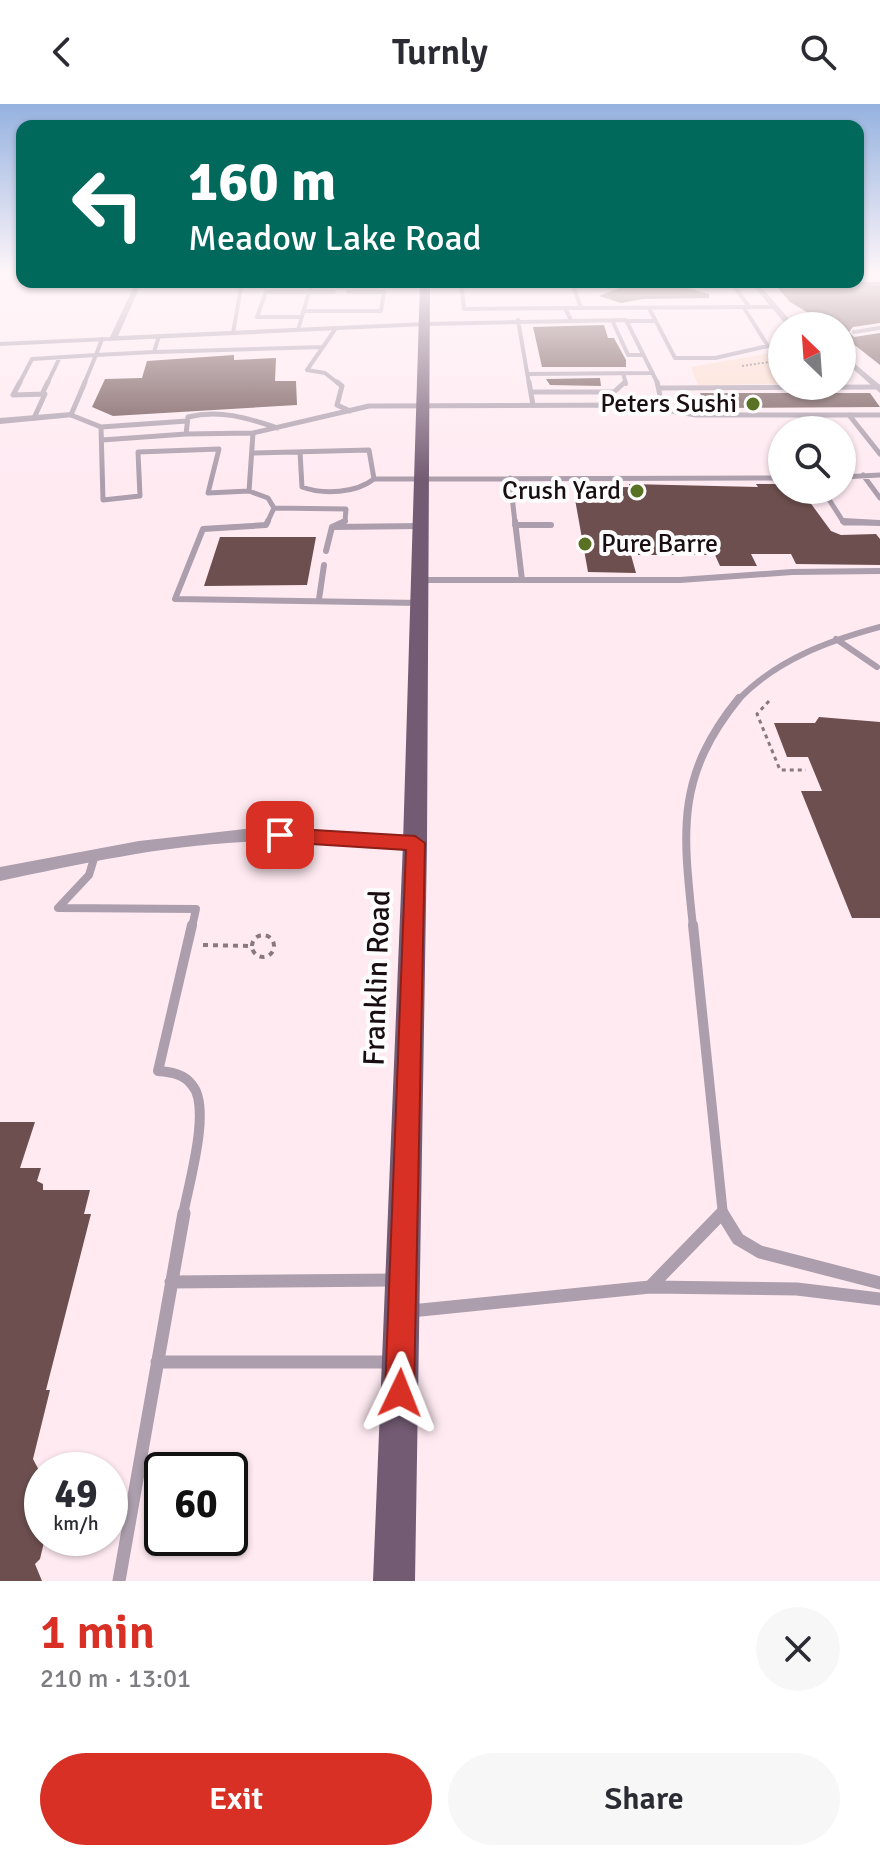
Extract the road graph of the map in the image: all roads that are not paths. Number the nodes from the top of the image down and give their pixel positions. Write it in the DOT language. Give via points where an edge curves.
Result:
graph roads {
  1 [pos="22,343"];
  2 [pos="101,343"];
  3 [pos="157,343"];
  4 [pos="326,343"];
  5 [pos="425,343"];
  6 [pos="522,343"];
  7 [pos="622,343"];
  8 [pos="636,343"];
  9 [pos="667,343"];
  10 [pos="766,343"];
  11 [pos="0,344"];
  12 [pos="323,347"];
  13 [pos="154,352"];
  14 [pos="96,355"];
  15 [pos="642,355"];
  16 [pos="60,357"];
  17 [pos="856,367"];
  18 [pos="623,373"];
  19 [pos="651,373"];
  20 [pos="528,374"];
  21 [pos="660,388"];
  22 [pos="879,388"];
  23 [pos="531,392"];
  24 [pos="42,394"];
  25 [pos="424,405"];
  26 [pos="533,405"];
  27 [pos="663,409"];
  28 [pos="350,412"];
  29 [pos="71,415"];
  30 [pos="849,415"];
  31 [pos="880,415"];
  32 [pos="34,418"];
  33 [pos="0,421"];
  34 [pos="187,421"];
  35 [pos="101,427"];
  36 [pos="279,429"];
  37 [pos="253,433"];
  38 [pos="186,434"];
  39 [pos="102,440"];
  40 [pos="300,452"];
  41 [pos="252,453"];
  42 [pos="880,454"];
  43 [pos="863,475"];
  44 [pos="880,475"];
  45 [pos="856,476"];
  46 [pos="423,477"];
  47 [pos="510,478"];
  48 [pos="768,478"];
  49 [pos="374,479"];
  50 [pos="249,491"];
  51 [pos="880,498"];
  52 [pos="832,504"];
  53 [pos="274,508"];
  54 [pos="880,523"];
  55 [pos="515,525"];
  56 [pos="551,525"];
  57 [pos="422,526"];
  58 [pos="332,527"];
  59 [pos="326,551"];
  60 [pos="324,565"];
  61 [pos="880,571"];
  62 [pos="522,580"];
  63 [pos="420,591"];
  64 [pos="319,599"];
  65 [pos="880,627"];
  66 [pos="836,639"];
  67 [pos="879,668"];
  68 [pos="415,843"];
  69 [pos="95,855"];
  70 [pos="0,874"];
  71 [pos="722,1213"];
  72 [pos="403,1280"];
  73 [pos="171,1282"];
  74 [pos="880,1283"];
  75 [pos="650,1287"];
  76 [pos="880,1299"];
  77 [pos="402,1312"];
  78 [pos="157,1362"];
  79 [pos="401,1362"];
  80 [pos="119,1581"];
  81 [pos="394,1581"];
  1 -- 11 [label="street"];
  2 -- 14 [label="lane"];
  3 -- 13 [label="lane"];
  4 -- 12 [label="lane"];
  5 -- 25 [label="main road, Franklin Road"];
  6 -- 20 [label="lane"];
  7 -- 15 [label="lane" via="628,355"];
  8 -- 15 [label="lane"];
  9 -- 10 [label="lane" via="675,358 715,358"];
  12 -- 13 [label="lane"];
  12 -- 28 [label="lane" via="307,370 325,373 342,386 337,405"];
  13 -- 14 [label="lane"];
  14 -- 16 [label="lane"];
  14 -- 29 [label="lane"];
  15 -- 19 [label="lane"];
  16 -- 24 [label="lane"];
  16 -- 24 [label="lane" via="32,359 13,395"];
  17 -- 22 [label="street"];
  18 -- 19 [label="lane"];
  18 -- 20 [label="lane"];
  18 -- 23 [label="lane" via="626,385 614,392"];
  19 -- 21 [label="lane"];
  20 -- 23 [label="lane"];
  21 -- 22 [label="lane"];
  21 -- 27 [label="lane"];
  23 -- 26 [label="lane"];
  24 -- 32 [label="lane"];
  25 -- 26 [label="lane"];
  25 -- 28 [label="lane" via="369,406"];
  25 -- 46 [label="main road, Franklin Road"];
  26 -- 27 [label="lane"];
  27 -- 30 [label="lane" via="696,415"];
  28 -- 36 [label="lane"];
  29 -- 32 [label="street"];
  29 -- 35 [label="lane"];
  30 -- 31 [label="lane"];
  30 -- 42 [label="lane"];
  32 -- 33 [label="street"];
  34 -- 35 [label="lane"];
  34 -- 36 [label="lane" via="204,411 226,411"];
  34 -- 38 [label="lane"];
  35 -- 39 [label="lane"];
  36 -- 37 [label="lane"];
  37 -- 38 [label="lane"];
  37 -- 41 [label="lane"];
  38 -- 39 [label="lane"];
  39 -- 50 [label="lane" via="103,500 140,496 138,452 219,449 208,493"];
  40 -- 41 [label="lane"];
  40 -- 49 [label="lane" via="369,450"];
  40 -- 49 [label="lane" via="302,487 310,490 360,490"];
  41 -- 50 [label="lane"];
  43 -- 44 [label="lane"];
  43 -- 45 [label="lane"];
  43 -- 51 [label="lane"];
  46 -- 47 [label="lane"];
  46 -- 49 [label="lane"];
  46 -- 57 [label="main road, Franklin Road"];
  47 -- 48 [label="lane"];
  47 -- 55 [label="lane"];
  50 -- 53 [label="lane" via="268,498"];
  52 -- 54 [label="lane" via="844,523"];
  53 -- 58 [label="lane" via="346,509 345,521"];
  53 -- 64 [label="lane" via="266,525 203,529 175,599"];
  55 -- 56 [label="lane"];
  55 -- 62 [label="lane"];
  57 -- 58 [label="lane"];
  57 -- 63 [label="main road, Franklin Road"];
  58 -- 59 [label="lane"];
  60 -- 64 [label="lane"];
  61 -- 62 [label="lane"];
  62 -- 63 [label="lane"];
  63 -- 64 [label="lane"];
  63 -- 68 [label="main road, Franklin Road"];
  65 -- 66 [label="lane"];
  66 -- 67 [label="lane"];
  66 -- 71 [label="lane" via="783,662 745,691 708,739 688,795 686,869"];
  68 -- 69 [label="street" via="280,835"];
  68 -- 72 [label="main road, Franklin Road"];
  69 -- 70 [label="street"];
  69 -- 73 [label="lane" via="89,875 58,908 196,909 158,1071 192,1080 201,1101"];
  71 -- 74 [label="lane" via="738,1239 760,1252"];
  71 -- 75 [label="lane"];
  72 -- 73 [label="lane"];
  72 -- 77 [label="main road, Franklin Road"];
  73 -- 78 [label="lane"];
  75 -- 76 [label="lane" via="797,1289"];
  75 -- 77 [label="lane"];
  77 -- 79 [label="main road, Franklin Road"];
  78 -- 79 [label="lane"];
  78 -- 80 [label="lane"];
  79 -- 81 [label="main road, Franklin Road"];
}
